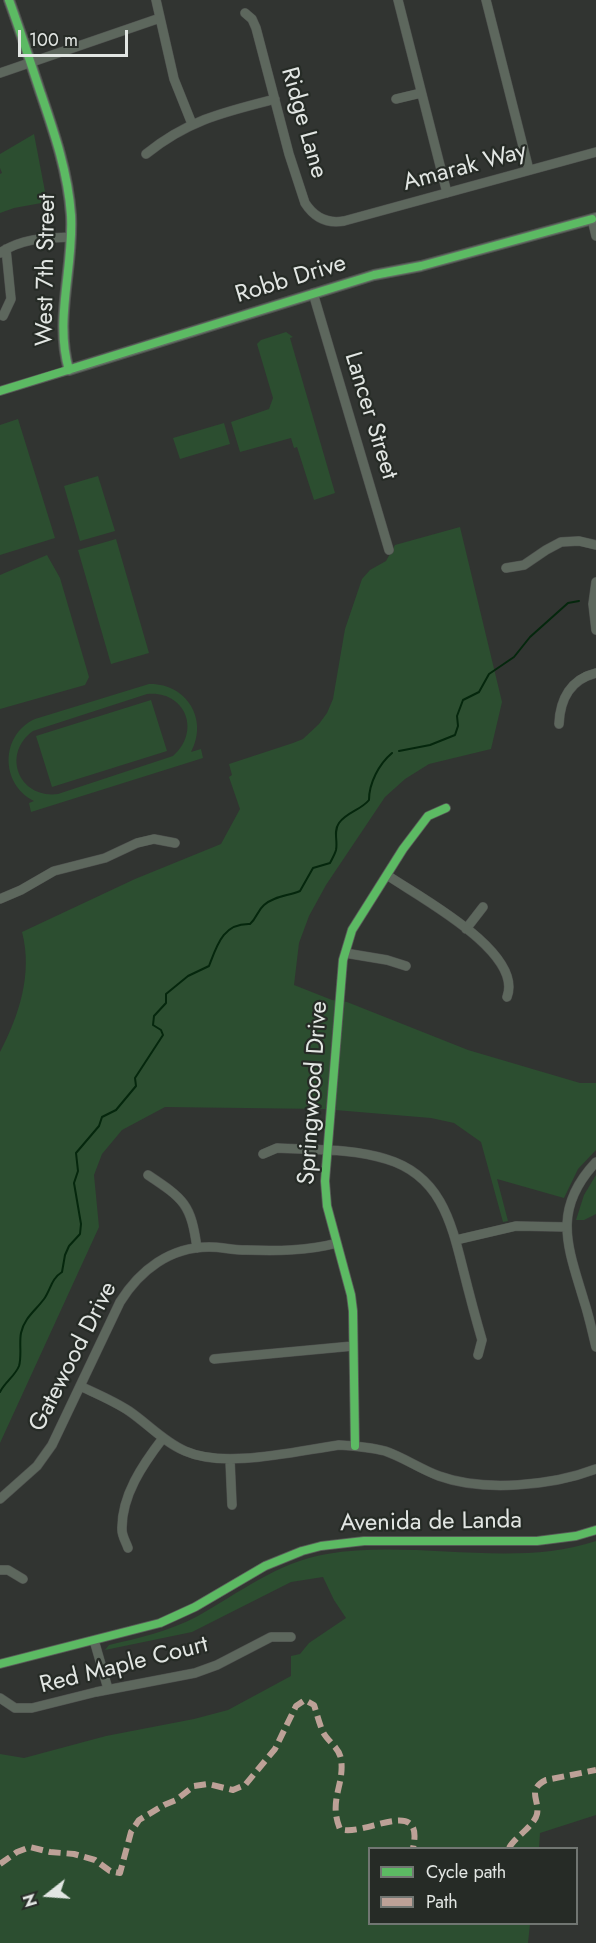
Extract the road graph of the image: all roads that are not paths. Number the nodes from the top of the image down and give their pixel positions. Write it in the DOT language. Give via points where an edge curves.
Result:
graph roads {
  1 [pos="9,0"];
  2 [pos="156,0"];
  3 [pos="398,0"];
  4 [pos="486,0"];
  5 [pos="245,13"];
  6 [pos="160,18"];
  7 [pos="31,63"];
  8 [pos="0,73"];
  9 [pos="422,93"];
  10 [pos="275,99"];
  11 [pos="396,99"];
  12 [pos="192,124"];
  13 [pos="596,152"];
  14 [pos="146,154"];
  15 [pos="529,170"];
  16 [pos="447,193"];
  17 [pos="594,219"];
  18 [pos="344,221"];
  19 [pos="596,236"];
  20 [pos="71,237"];
  21 [pos="3,251"];
  22 [pos="313,293"];
  23 [pos="3,316"];
  24 [pos="69,370"];
  25 [pos="0,391"];
  26 [pos="596,545"];
  27 [pos="389,550"];
  28 [pos="506,568"];
  29 [pos="596,582"];
  30 [pos="596,630"];
  31 [pos="596,673"];
  32 [pos="559,724"];
  33 [pos="446,807"];
  34 [pos="175,843"];
  35 [pos="387,875"];
  36 [pos="0,899"];
  37 [pos="483,907"];
  38 [pos="466,929"];
  39 [pos="345,952"];
  40 [pos="406,966"];
  41 [pos="507,997"];
  42 [pos="327,1151"];
  43 [pos="263,1154"];
  44 [pos="596,1162"];
  45 [pos="148,1175"];
  46 [pos="567,1227"];
  47 [pos="456,1240"];
  48 [pos="337,1243"];
  49 [pos="197,1248"];
  50 [pos="353,1346"];
  51 [pos="596,1347"];
  52 [pos="478,1355"];
  53 [pos="214,1359"];
  54 [pos="80,1386"];
  55 [pos="163,1438"];
  56 [pos="355,1446"];
  57 [pos="230,1460"];
  58 [pos="596,1469"];
  59 [pos="0,1499"];
  60 [pos="232,1506"];
  61 [pos="596,1530"];
  62 [pos="128,1548"];
  63 [pos="0,1570"];
  64 [pos="23,1579"];
  65 [pos="291,1637"];
  66 [pos="94,1640"];
  67 [pos="0,1664"];
  68 [pos="108,1689"];
  69 [pos="0,1698"];
  1 -- 7 [label="main road, West 7th Street"];
  2 -- 6 [label="street"];
  3 -- 9 [label="street"];
  4 -- 15 [label="street"];
  5 -- 10 [label="street, Ridge Lane" via="256,28"];
  6 -- 7 [label="street"];
  6 -- 12 [label="street" via="174,79"];
  7 -- 8 [label="street"];
  7 -- 20 [label="main road, West 7th Street" via="65,171"];
  9 -- 11 [label="street"];
  9 -- 16 [label="street"];
  10 -- 12 [label="street"];
  10 -- 18 [label="street, Ridge Lane" via="305,203 321,219"];
  12 -- 14 [label="street"];
  13 -- 15 [label="street, Amarak Way"];
  15 -- 16 [label="street, Amarak Way"];
  16 -- 18 [label="street, Amarak Way"];
  17 -- 19 [label="street"];
  17 -- 22 [label="main road, Robb Drive"];
  20 -- 21 [label="street" via="38,238"];
  20 -- 24 [label="main road, West 7th Street" via="63,328 63,350"];
  21 -- 23 [label="street" via="11,299"];
  22 -- 24 [label="main road, Robb Drive"];
  22 -- 27 [label="street, Lancer Street"];
  24 -- 25 [label="street, Robb Drive"];
  26 -- 28 [label="street" via="561,542 524,565"];
  29 -- 30 [label="street"];
  31 -- 32 [label="street" via="574,684 560,707"];
  33 -- 35 [label="street, Springwood Drive" via="421,824"];
  34 -- 36 [label="street" via="154,839 137,843 105,858 54,871"];
  35 -- 38 [label="street"];
  35 -- 39 [label="street, Springwood Drive" via="356,922"];
  37 -- 38 [label="street"];
  38 -- 41 [label="street" via="492,951 504,968 510,981"];
  39 -- 40 [label="street"];
  39 -- 42 [label="street, Springwood Drive"];
  42 -- 43 [label="street" via="277,1148"];
  42 -- 47 [label="street" via="388,1159 411,1170 438,1197"];
  42 -- 48 [label="street, Springwood Drive" via="325,1193"];
  44 -- 46 [label="street" via="575,1192"];
  45 -- 49 [label="street" via="172,1190 186,1205"];
  46 -- 47 [label="street" via="516,1226"];
  46 -- 51 [label="street" via="569,1252"];
  47 -- 52 [label="street" via="482,1340"];
  48 -- 49 [label="street, Gatewood Drive" via="303,1248"];
  48 -- 50 [label="street, Springwood Drive" via="351,1295"];
  49 -- 54 [label="street, Gatewood Drive" via="159,1261 133,1283"];
  50 -- 53 [label="street"];
  50 -- 56 [label="street, Springwood Drive"];
  54 -- 55 [label="street" via="122,1406"];
  54 -- 59 [label="street, Gatewood Drive" via="45,1456"];
  55 -- 57 [label="street" via="197,1456"];
  55 -- 62 [label="street" via="140,1470 128,1499 121,1533"];
  56 -- 57 [label="street"];
  56 -- 58 [label="street" via="386,1452 442,1477 476,1483 537,1484"];
  57 -- 60 [label="street"];
  61 -- 66 [label="street, Avenida de Landa" via="537,1541 364,1541 321,1546 265,1566 179,1616"];
  63 -- 64 [label="street"];
  65 -- 68 [label="street, Red Maple Court" via="271,1637 195,1673"];
  66 -- 67 [label="street, Avenida de Landa"];
  66 -- 68 [label="street"];
  68 -- 69 [label="street, Red Maple Court" via="24,1709"];
}
